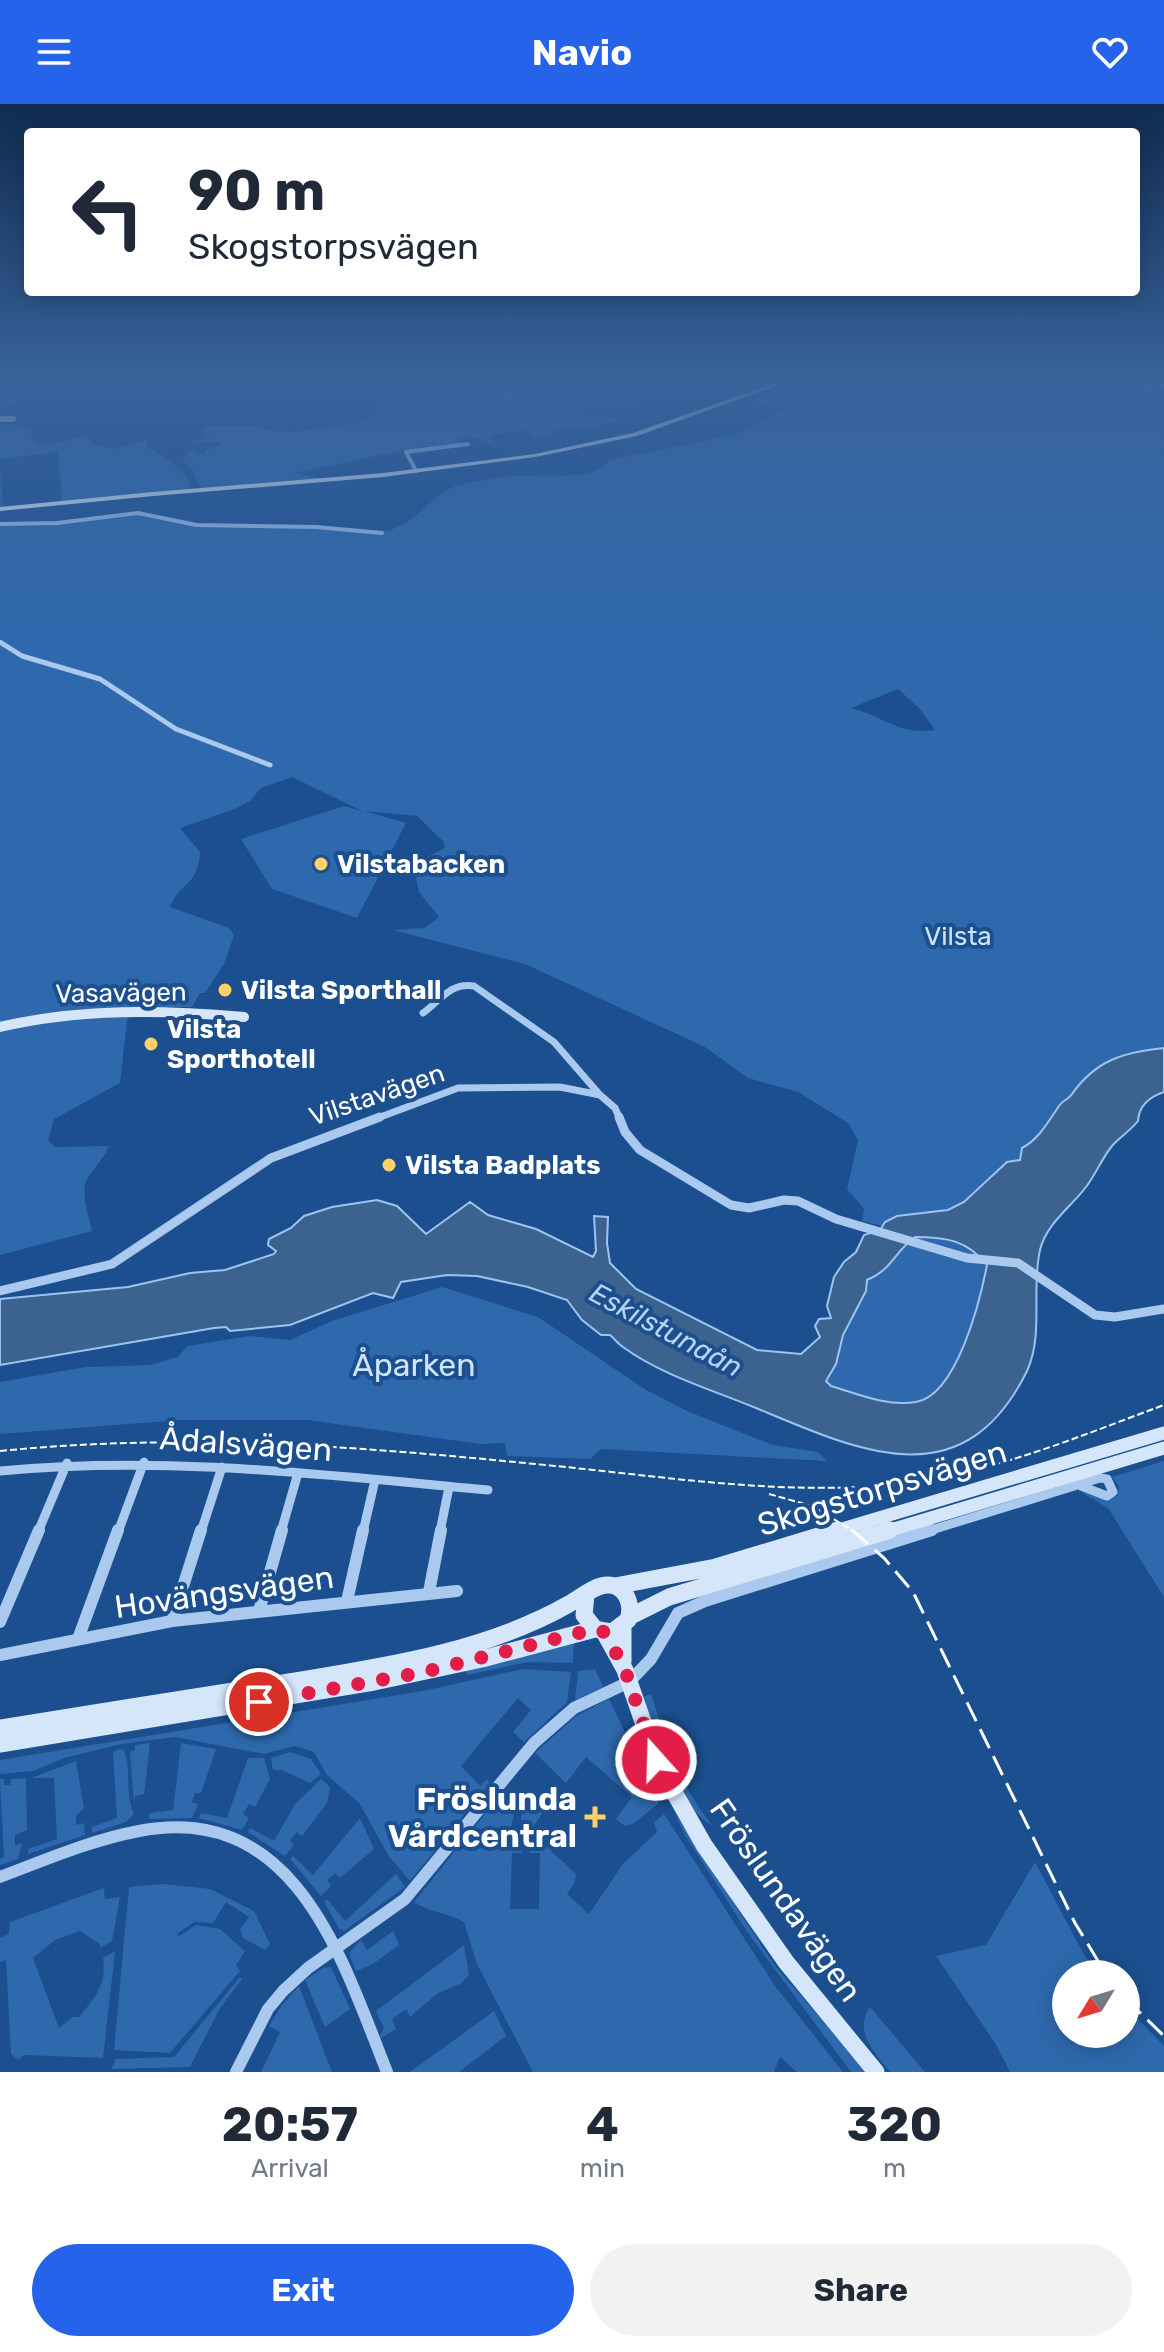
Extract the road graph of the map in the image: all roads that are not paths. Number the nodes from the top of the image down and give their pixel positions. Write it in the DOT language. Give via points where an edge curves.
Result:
graph roads {
  1 [pos="414,468"];
  2 [pos="436,468"];
  3 [pos="416,471"];
  4 [pos="0,509"];
  5 [pos="0,524"];
  6 [pos="382,533"];
  7 [pos="0,642"];
  8 [pos="270,765"];
  9 [pos="423,1013"];
  10 [pos="244,1017"];
  11 [pos="0,1027"];
  12 [pos="600,1095"];
  13 [pos="0,1291"];
  14 [pos="1164,1309"];
  15 [pos="1164,1433"];
  16 [pos="1164,1448"];
  17 [pos="144,1462"];
  18 [pos="67,1463"];
  19 [pos="222,1467"];
  20 [pos="0,1471"];
  21 [pos="298,1473"];
  22 [pos="375,1480"];
  23 [pos="1081,1486"];
  24 [pos="449,1487"];
  25 [pos="488,1490"];
  26 [pos="614,1586"];
  27 [pos="457,1591"];
  28 [pos="429,1592"];
  29 [pos="586,1595"];
  30 [pos="347,1601"];
  31 [pos="259,1611"];
  32 [pos="172,1621"];
  33 [pos="0,1622"];
  34 [pos="626,1622"];
  35 [pos="600,1630"];
  36 [pos="78,1639"];
  37 [pos="0,1655"];
  38 [pos="626,1674"];
  39 [pos="0,1728"];
  40 [pos="0,1744"];
  41 [pos="0,1877"];
  42 [pos="335,1949"];
  43 [pos="236,2072"];
  44 [pos="387,2072"];
  45 [pos="876,2072"];
  1 -- 3 [label="street"];
  2 -- 3 [label="main road"];
  3 -- 4 [label="main road"];
  5 -- 6 [label="street" via="138,513 196,525"];
  7 -- 8 [label="street" via="22,656 100,679 176,729"];
  9 -- 12 [label="street" via="453,986 474,986 554,1042"];
  10 -- 11 [label="main road, Vasavägen" via="78,1014"];
  12 -- 13 [label="street, Vilstavägen" via="560,1087 448,1091 286,1150 112,1264"];
  12 -- 14 [label="street" via="615,1108 640,1150 731,1205 758,1207 791,1200 836,1219 975,1260 1012,1261 1095,1315"];
  15 -- 26 [label="main road, Skogstorpsvägen" via="716,1567"];
  16 -- 34 [label="main road, Skogstorpsvägen" via="669,1597"];
  17 -- 18 [label="street, Ådalsvägen"];
  17 -- 19 [label="street, Ådalsvägen"];
  17 -- 36 [label="street"];
  18 -- 20 [label="street, Ådalsvägen"];
  18 -- 33 [label="street"];
  19 -- 21 [label="street, Ådalsvägen"];
  19 -- 32 [label="street"];
  21 -- 22 [label="street, Ådalsvägen"];
  21 -- 31 [label="street"];
  22 -- 24 [label="street, Ådalsvägen"];
  22 -- 30 [label="street"];
  23 -- 38 [label="street" via="688,1607 678,1613 651,1659"];
  24 -- 25 [label="street, Ådalsvägen"];
  24 -- 28 [label="street"];
  26 -- 29 [label="main road" via="601,1585"];
  26 -- 34 [label="main road" via="628,1597"];
  27 -- 28 [label="street, Hovängsvägen"];
  28 -- 30 [label="street, Hovängsvägen"];
  29 -- 35 [label="main road" via="584,1615"];
  29 -- 39 [label="main road" via="501,1637 455,1650"];
  30 -- 31 [label="street, Hovängsvägen"];
  31 -- 32 [label="street, Hovängsvägen"];
  32 -- 36 [label="street, Hovängsvägen"];
  34 -- 35 [label="main road"];
  34 -- 38 [label="main road, Fröslundavägen"];
  35 -- 38 [label="main road, Fröslundavägen"];
  35 -- 40 [label="main road" via="374,1682"];
  36 -- 37 [label="street, Hovängsvägen"];
  38 -- 42 [label="street" via="548,1730 405,1899"];
  38 -- 45 [label="main road, Fröslundavägen" via="656,1760 721,1868 789,1966"];
  41 -- 42 [label="street" via="142,1830 201,1830 249,1847 291,1878"];
  42 -- 43 [label="street" via="268,2009"];
  42 -- 44 [label="street"];
}
